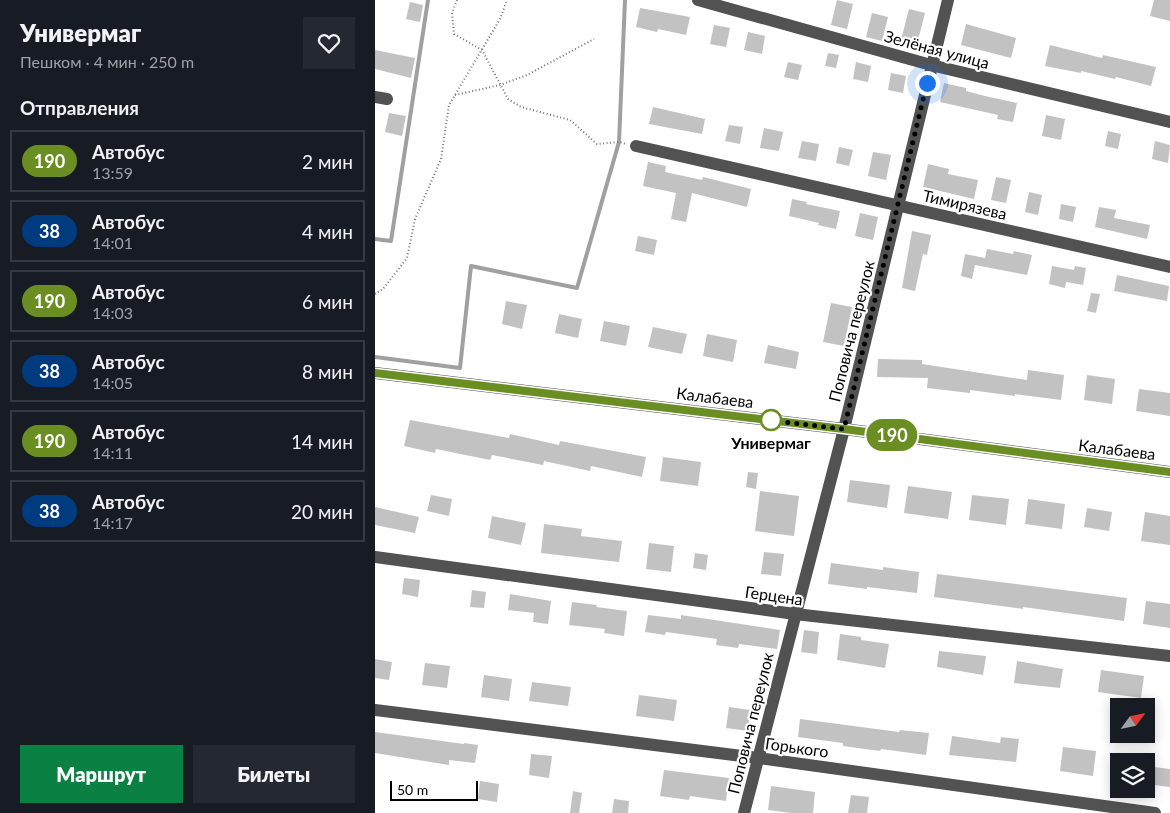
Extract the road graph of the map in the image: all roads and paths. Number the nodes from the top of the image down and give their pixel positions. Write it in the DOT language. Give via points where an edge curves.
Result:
graph roads {
  1 [pos="457,0"];
  2 [pos="507,0"];
  3 [pos="698,0"];
  4 [pos="948,0"];
  5 [pos="594,39"];
  6 [pos="482,50"];
  7 [pos="931,65"];
  8 [pos="500,85"];
  9 [pos="455,95"];
  10 [pos="1170,122"];
  11 [pos="636,146"];
  12 [pos="899,205"];
  13 [pos="1170,267"];
  14 [pos="375,294"];
  15 [pos="375,373"];
  16 [pos="844,429"];
  17 [pos="1170,472"];
  18 [pos="375,557"];
  19 [pos="795,614"];
  20 [pos="1170,656"];
  21 [pos="375,710"];
  22 [pos="758,758"];
  23 [pos="744,813"];
  24 [pos="1155,813"];
  1 -- 6 [label="path" via="452,13 454,34"];
  2 -- 6 [label="path"];
  3 -- 7 [label="street, Зелёная улица"];
  4 -- 7 [label="street, Поповича переулок"];
  5 -- 8 [label="path"];
  6 -- 8 [label="path"];
  6 -- 9 [label="path"];
  7 -- 10 [label="street, Зелёная улица"];
  7 -- 12 [label="street, Поповича переулок"];
  8 -- 9 [label="path"];
  8 -- 11 [label="path" via="508,99 521,107 570,120 597,144 619,142"];
  9 -- 14 [label="path" via="449,105 441,159 415,219 407,258 383,289"];
  11 -- 12 [label="street, Тимирязева"];
  12 -- 13 [label="street, Тимирязева"];
  12 -- 16 [label="street, Поповича переулок"];
  15 -- 16 [label="street, Калабаева"];
  16 -- 17 [label="street, Калабаева"];
  16 -- 19 [label="street, Поповича переулок"];
  18 -- 19 [label="street, Герцена"];
  19 -- 20 [label="street, Герцена"];
  19 -- 22 [label="street, Поповича переулок"];
  21 -- 22 [label="street, Горького"];
  22 -- 23 [label="street, Поповича переулок"];
  22 -- 24 [label="street, Горького"];
}
